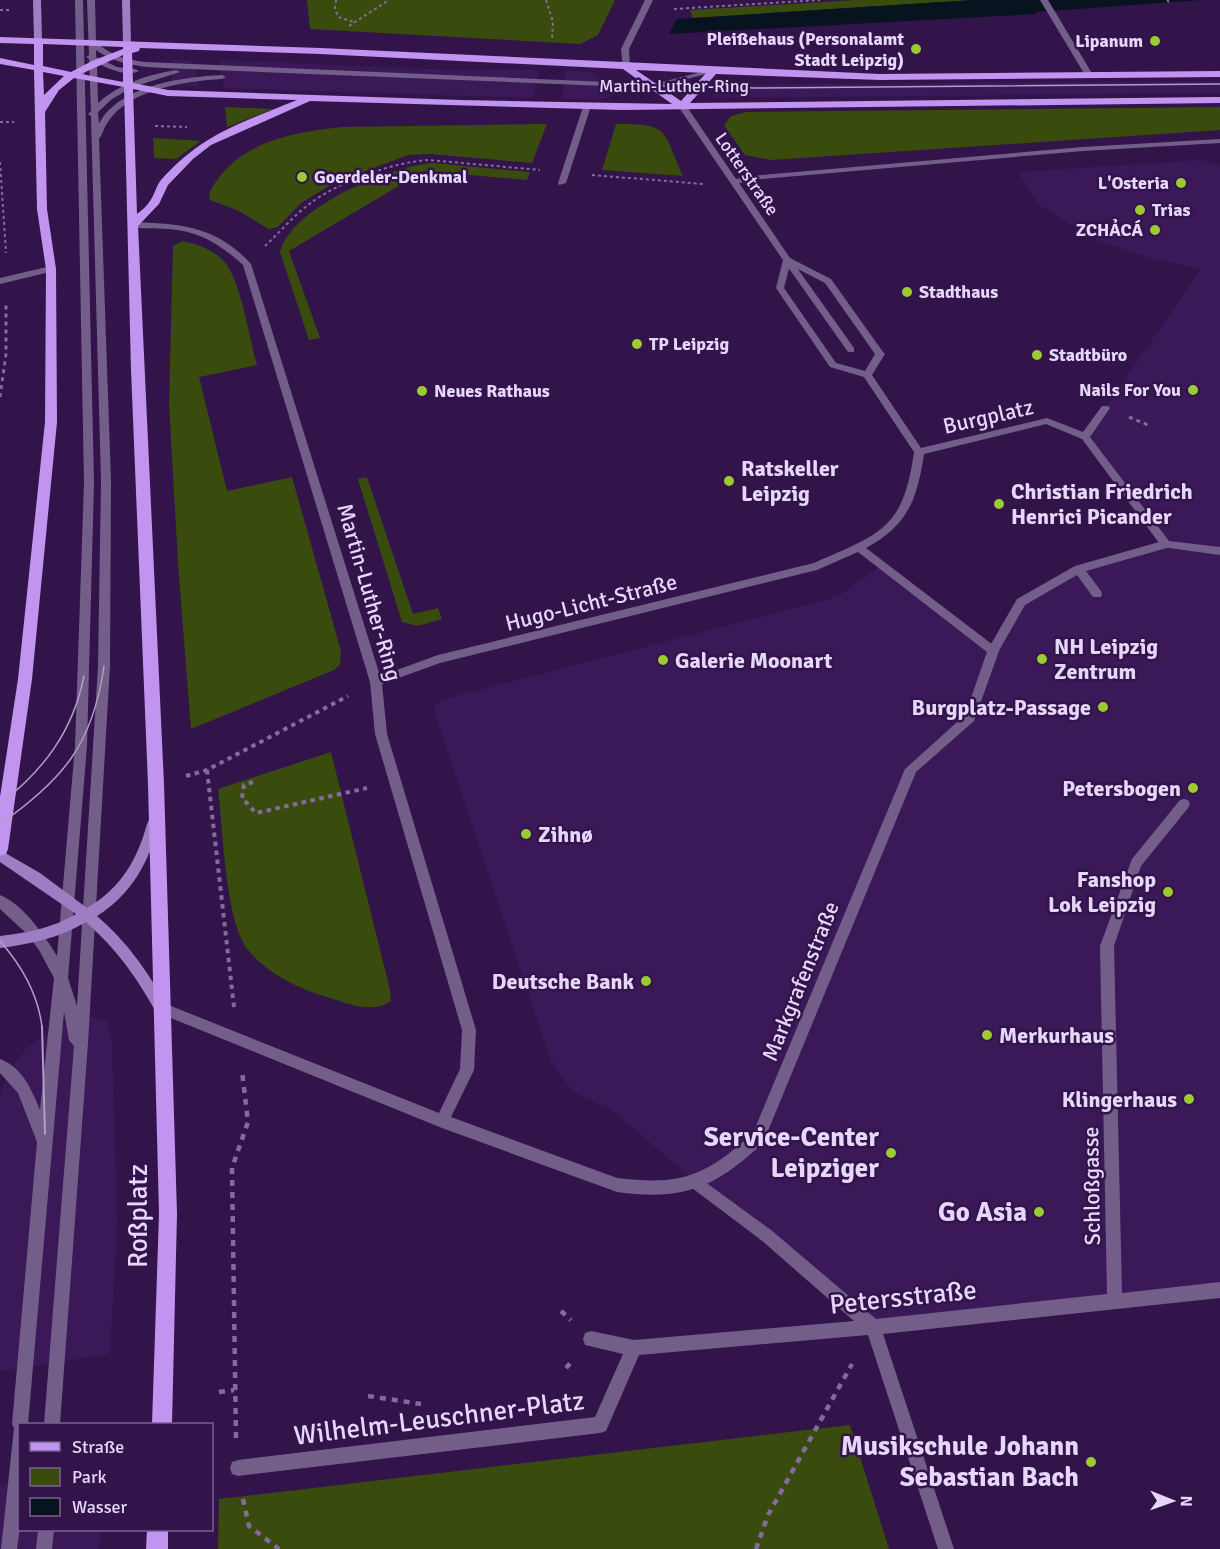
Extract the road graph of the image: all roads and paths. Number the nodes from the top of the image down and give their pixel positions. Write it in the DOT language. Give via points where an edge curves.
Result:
graph roads {
  1 [pos="37,0"];
  2 [pos="79,0"];
  3 [pos="92,0"];
  4 [pos="126,0"];
  5 [pos="336,0"];
  6 [pos="389,0"];
  7 [pos="546,0"];
  8 [pos="649,0"];
  9 [pos="820,0"];
  10 [pos="1044,0"];
  11 [pos="0,10"];
  12 [pos="11,10"];
  13 [pos="643,11"];
  14 [pos="354,22"];
  15 [pos="346,28"];
  16 [pos="0,40"];
  17 [pos="38,40"];
  18 [pos="79,42"];
  19 [pos="92,42"];
  20 [pos="553,42"];
  21 [pos="127,47"];
  22 [pos="110,56"];
  23 [pos="0,61"];
  24 [pos="94,62"];
  25 [pos="127,67"];
  26 [pos="626,67"];
  27 [pos="39,68"];
  28 [pos="713,71"];
  29 [pos="221,73"];
  30 [pos="77,74"];
  31 [pos="166,74"];
  32 [pos="1220,74"];
  33 [pos="1089,75"];
  34 [pos="93,79"];
  35 [pos="128,86"];
  36 [pos="654,86"];
  37 [pos="149,91"];
  38 [pos="665,94"];
  39 [pos="312,98"];
  40 [pos="129,101"];
  41 [pos="1218,102"];
  42 [pos="587,106"];
  43 [pos="682,106"];
  44 [pos="94,111"];
  45 [pos="40,113"];
  46 [pos="152,126"];
  47 [pos="178,126"];
  48 [pos="1220,141"];
  49 [pos="89,151"];
  50 [pos="0,162"];
  51 [pos="565,172"];
  52 [pos="733,182"];
  53 [pos="562,183"];
  54 [pos="133,225"];
  55 [pos="270,241"];
  56 [pos="787,260"];
  57 [pos="51,269"];
  58 [pos="3,280"];
  59 [pos="851,350"];
  60 [pos="867,375"];
  61 [pos="0,397"];
  62 [pos="1105,408"];
  63 [pos="1085,437"];
  64 [pos="920,452"];
  65 [pos="1166,544"];
  66 [pos="858,547"];
  67 [pos="1220,551"];
  68 [pos="818,566"];
  69 [pos="1078,569"];
  70 [pos="1097,594"];
  71 [pos="993,651"];
  72 [pos="376,682"];
  73 [pos="253,782"];
  74 [pos="394,783"];
  75 [pos="156,784"];
  76 [pos="1184,804"];
  77 [pos="0,849"];
  78 [pos="0,855"];
  79 [pos="0,901"];
  80 [pos="69,902"];
  81 [pos="89,916"];
  82 [pos="67,925"];
  83 [pos="37,936"];
  84 [pos="0,942"];
  85 [pos="62,976"];
  86 [pos="231,983"];
  87 [pos="161,1008"];
  88 [pos="237,1039"];
  89 [pos="0,1065"];
  90 [pos="442,1121"];
  91 [pos="45,1145"];
  92 [pos="697,1183"];
  93 [pos="1220,1290"];
  94 [pos="1115,1301"];
  95 [pos="873,1327"];
  96 [pos="591,1339"];
  97 [pos="634,1348"];
  98 [pos="234,1390"];
  99 [pos="219,1392"];
  100 [pos="368,1396"];
  101 [pos="421,1404"];
  102 [pos="20,1423"];
  103 [pos="52,1423"];
  104 [pos="52,1423"];
  105 [pos="162,1423"];
  106 [pos="18,1454"];
  107 [pos="238,1468"];
  108 [pos="45,1531"];
  109 [pos="158,1531"];
  110 [pos="9,1549"];
  111 [pos="44,1549"];
  112 [pos="158,1549"];
  113 [pos="279,1549"];
  114 [pos="756,1549"];
  115 [pos="946,1549"];
  1 -- 17 [label="main road"];
  2 -- 18 [label="street"];
  3 -- 19 [label="street"];
  4 -- 21 [label="main road"];
  5 -- 14 [label="path" via="338,17"];
  6 -- 14 [label="path"];
  7 -- 20 [label="path" via="553,22"];
  8 -- 13 [label="street"];
  9 -- 13 [label="path"];
  10 -- 33 [label="street"];
  11 -- 12 [label="path"];
  13 -- 26 [label="street" via="625,49"];
  14 -- 15 [label="path"];
  16 -- 17 [label="main road, Martin-Luther-Ring"];
  17 -- 18 [label="main road, Martin-Luther-Ring"];
  17 -- 27 [label="main road"];
  18 -- 19 [label="main road, Martin-Luther-Ring"];
  18 -- 24 [label="street"];
  18 -- 30 [label="street"];
  19 -- 21 [label="main road, Martin-Luther-Ring"];
  19 -- 22 [label="street"];
  19 -- 24 [label="street"];
  21 -- 22 [label="main road, Martin-Luther-Ring"];
  21 -- 25 [label="main road"];
  21 -- 26 [label="main road, Martin-Luther-Ring" via="157,45"];
  22 -- 24 [label="main road, Martin-Luther-Ring"];
  22 -- 25 [label="street"];
  23 -- 27 [label="main road, Martin-Luther-Ring"];
  24 -- 25 [label="street"];
  24 -- 30 [label="main road, Martin-Luther-Ring"];
  24 -- 34 [label="street"];
  25 -- 29 [label="street"];
  25 -- 31 [label="street"];
  25 -- 35 [label="main road"];
  26 -- 28 [label="main road, Martin-Luther-Ring"];
  26 -- 36 [label="main road"];
  27 -- 30 [label="main road, Martin-Luther-Ring"];
  27 -- 45 [label="main road"];
  28 -- 33 [label="main road, Martin-Luther-Ring" via="892,77"];
  28 -- 36 [label="street"];
  28 -- 43 [label="main road"];
  29 -- 31 [label="street"];
  29 -- 36 [label="street"];
  29 -- 37 [label="street"];
  29 -- 38 [label="street"];
  30 -- 34 [label="main road, Martin-Luther-Ring"];
  30 -- 45 [label="main road, Martin-Luther-Ring" via="56,88"];
  30 -- 49 [label="street"];
  31 -- 35 [label="street"];
  32 -- 33 [label="main road, Martin-Luther-Ring"];
  34 -- 35 [label="main road, Martin-Luther-Ring"];
  34 -- 44 [label="street"];
  35 -- 37 [label="main road, Martin-Luther-Ring"];
  35 -- 40 [label="main road"];
  35 -- 44 [label="street"];
  36 -- 38 [label="main road"];
  37 -- 39 [label="main road, Martin-Luther-Ring"];
  37 -- 40 [label="street"];
  38 -- 43 [label="main road"];
  39 -- 42 [label="main road, Martin-Luther-Ring"];
  39 -- 54 [label="main road" via="207,143 164,184 155,202"];
  40 -- 49 [label="street" via="102,124"];
  40 -- 54 [label="main road"];
  41 -- 43 [label="main road, Martin-Luther-Ring"];
  42 -- 43 [label="main road, Martin-Luther-Ring"];
  42 -- 51 [label="street"];
  43 -- 52 [label="street, Lotterstraße"];
  44 -- 49 [label="street"];
  44 -- 49 [label="street" via="84,130"];
  45 -- 57 [label="main road" via="42,210"];
  46 -- 47 [label="path"];
  48 -- 52 [label="street" via="1083,149"];
  49 -- 80 [label="street" via="89,483 81,746"];
  49 -- 81 [label="street" via="106,481 103,689"];
  50 -- 58 [label="path" via="6,235"];
  51 -- 52 [label="path" via="697,185"];
  51 -- 53 [label="street"];
  51 -- 55 [label="path" via="413,161 342,184 312,202"];
  52 -- 56 [label="street, Lotterstraße"];
  54 -- 72 [label="street, Martin-Luther-Ring" via="202,232 247,264"];
  54 -- 75 [label="main road"];
  56 -- 59 [label="street"];
  56 -- 60 [label="street" via="780,288 833,365"];
  56 -- 60 [label="street, Lotterstraße" via="828,281 880,354"];
  57 -- 58 [label="street"];
  57 -- 77 [label="main road" via="51,422 26,679"];
  58 -- 61 [label="path" via="6,354"];
  60 -- 64 [label="street"];
  62 -- 63 [label="street"];
  63 -- 64 [label="street, Burgplatz" via="1047,421"];
  63 -- 65 [label="street"];
  64 -- 66 [label="street, Burgplatz" via="914,486 902,514"];
  65 -- 67 [label="street"];
  65 -- 69 [label="street"];
  66 -- 68 [label="street, Burgplatz"];
  66 -- 71 [label="street"];
  68 -- 72 [label="street, Hugo-Licht-Straße" via="438,659"];
  69 -- 70 [label="street"];
  69 -- 71 [label="street" via="1021,602"];
  71 -- 92 [label="street, Markgrafenstraße" via="970,718 911,769 758,1138 734,1162"];
  72 -- 74 [label="street, Martin-Luther-Ring" via="381,734"];
  72 -- 86 [label="path" via="207,770"];
  73 -- 74 [label="path" via="244,785 242,798 256,813"];
  74 -- 90 [label="street, Martin-Luther-Ring" via="469,1030 467,1070"];
  75 -- 81 [label="main road" via="153,828 140,863 123,886"];
  75 -- 87 [label="main road"];
  76 -- 94 [label="street, Schloßgasse" via="1136,863 1107,945"];
  78 -- 80 [label="main road"];
  79 -- 83 [label="street"];
  80 -- 81 [label="main road"];
  80 -- 82 [label="street"];
  81 -- 82 [label="main road"];
  81 -- 87 [label="main road" via="130,959"];
  81 -- 103 [label="street"];
  82 -- 83 [label="main road"];
  82 -- 85 [label="street"];
  83 -- 84 [label="main road"];
  83 -- 85 [label="street"];
  85 -- 91 [label="street"];
  85 -- 104 [label="street" via="75,1031 76,1076"];
  87 -- 88 [label="street"];
  87 -- 105 [label="main road, Roßplatz" via="168,1214"];
  88 -- 90 [label="street"];
  88 -- 98 [label="path" via="248,1122 232,1168"];
  89 -- 91 [label="street" via="30,1099"];
  90 -- 92 [label="street" via="617,1185 645,1190"];
  91 -- 102 [label="street"];
  92 -- 95 [label="street" via="766,1235"];
  93 -- 94 [label="street, Petersstraße"];
  94 -- 95 [label="street, Petersstraße"];
  95 -- 97 [label="street, Petersstraße"];
  95 -- 114 [label="path" via="768,1515"];
  95 -- 115 [label="street"];
  96 -- 97 [label="street, Petersstraße"];
  97 -- 107 [label="street, Wilhelm-Leuschner-Platz" via="600,1425"];
  98 -- 99 [label="path"];
  98 -- 107 [label="path"];
  100 -- 101 [label="path"];
  106 -- 110 [label="street"];
  107 -- 113 [label="path" via="249,1526"];
  108 -- 111 [label="street"];
  109 -- 112 [label="main road"];
}
